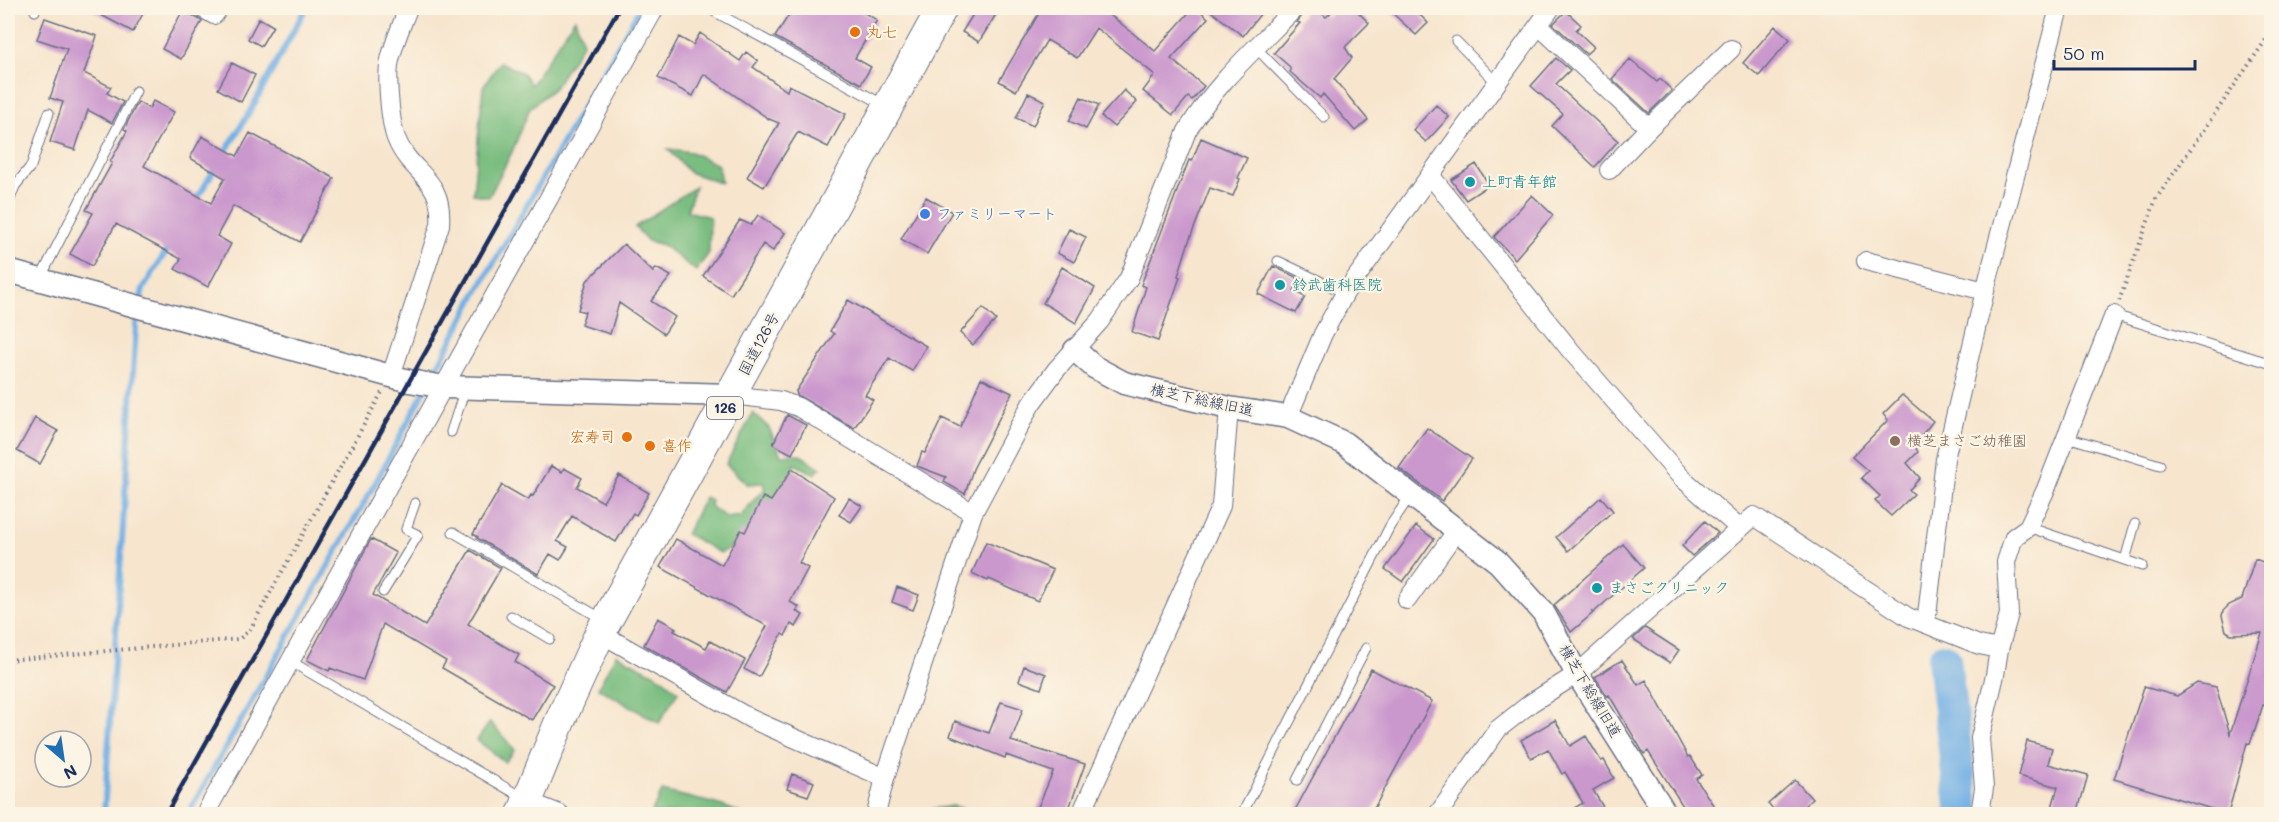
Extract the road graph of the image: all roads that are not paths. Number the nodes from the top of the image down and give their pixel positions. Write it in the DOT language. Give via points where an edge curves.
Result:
graph roads {
  1 [pos="202,8"];
  2 [pos="219,8"];
  3 [pos="408,8"];
  4 [pos="655,8"];
  5 [pos="708,8"];
  6 [pos="942,8"];
  7 [pos="1295,8"];
  8 [pos="1551,8"];
  9 [pos="2059,8"];
  10 [pos="1539,26"];
  11 [pos="1456,41"];
  12 [pos="1256,48"];
  13 [pos="1731,50"];
  14 [pos="1497,83"];
  15 [pos="136,91"];
  16 [pos="888,107"];
  17 [pos="49,113"];
  18 [pos="1324,117"];
  19 [pos="1649,128"];
  20 [pos="1609,170"];
  21 [pos="1430,175"];
  22 [pos="8,204"];
  23 [pos="1278,261"];
  24 [pos="1866,261"];
  25 [pos="9,276"];
  26 [pos="39,281"];
  27 [pos="1985,291"];
  28 [pos="1345,293"];
  29 [pos="2114,315"];
  30 [pos="1075,350"];
  31 [pos="2271,364"];
  32 [pos="391,376"];
  33 [pos="451,386"];
  34 [pos="731,395"];
  35 [pos="1229,408"];
  36 [pos="1288,417"];
  37 [pos="451,432"];
  38 [pos="2067,437"];
  39 [pos="2160,465"];
  40 [pos="1411,494"];
  41 [pos="415,503"];
  42 [pos="973,513"];
  43 [pos="2135,524"];
  44 [pos="2028,527"];
  45 [pos="1740,529"];
  46 [pos="1457,530"];
  47 [pos="453,532"];
  48 [pos="2125,560"];
  49 [pos="2142,566"];
  50 [pos="383,592"];
  51 [pos="1407,600"];
  52 [pos="511,616"];
  53 [pos="1926,624"];
  54 [pos="603,627"];
  55 [pos="1335,633"];
  56 [pos="1346,638"];
  57 [pos="550,639"];
  58 [pos="1366,648"];
  59 [pos="1999,649"];
  60 [pos="290,661"];
  61 [pos="1577,674"];
  62 [pos="885,778"];
  63 [pos="1297,780"];
  64 [pos="524,808"];
  65 [pos="205,814"];
  66 [pos="560,814"];
  67 [pos="876,814"];
  68 [pos="1081,814"];
  69 [pos="1242,814"];
  70 [pos="1438,814"];
  71 [pos="1666,814"];
  72 [pos="1980,814"];
  1 -- 2 [label="street" via="214,15"];
  3 -- 32 [label="street" via="389,62 390,107 396,138 433,186 442,208 440,225"];
  4 -- 33 [label="street"];
  5 -- 16 [label="lane"];
  6 -- 16 [label="highway, 国道126号 / 126"];
  7 -- 12 [label="street"];
  8 -- 10 [label="street"];
  9 -- 27 [label="street"];
  10 -- 14 [label="street"];
  10 -- 19 [label="street"];
  11 -- 14 [label="lane"];
  12 -- 18 [label="lane"];
  12 -- 30 [label="street" via="1201,108 1187,131 1129,278"];
  13 -- 19 [label="street"];
  14 -- 21 [label="street"];
  15 -- 26 [label="lane"];
  16 -- 34 [label="highway, 国道126号 / 126"];
  17 -- 22 [label="lane" via="31,166 15,186"];
  19 -- 20 [label="street"];
  21 -- 28 [label="street"];
  21 -- 45 [label="street" via="1571,351 1681,477"];
  23 -- 28 [label="lane"];
  24 -- 27 [label="street"];
  25 -- 26 [label="street"];
  26 -- 32 [label="street"];
  27 -- 53 [label="street" via="1944,459"];
  28 -- 36 [label="street"];
  29 -- 31 [label="lane"];
  29 -- 38 [label="street"];
  30 -- 35 [label="street, 横芝下総線旧道" via="1094,367 1124,383"];
  30 -- 42 [label="street" via="1031,404"];
  32 -- 33 [label="street"];
  33 -- 34 [label="street"];
  33 -- 37 [label="lane"];
  33 -- 60 [label="street"];
  34 -- 42 [label="street" via="798,407"];
  34 -- 54 [label="highway, 国道126号 / 126"];
  35 -- 36 [label="street, 横芝下総線旧道"];
  35 -- 68 [label="street" via="1221,506"];
  36 -- 40 [label="street, 横芝下総線旧道" via="1344,443"];
  38 -- 39 [label="lane"];
  38 -- 44 [label="street"];
  40 -- 46 [label="street, 横芝下総線旧道"];
  40 -- 55 [label="lane" via="1390,526"];
  41 -- 50 [label="lane" via="406,529 418,535"];
  42 -- 62 [label="street"];
  43 -- 48 [label="lane"];
  44 -- 48 [label="lane"];
  44 -- 59 [label="street" via="2014,537 2006,562 2008,614"];
  45 -- 53 [label="street" via="1754,516 1908,617"];
  45 -- 61 [label="street"];
  46 -- 51 [label="street"];
  46 -- 61 [label="street, 横芝下総線旧道" via="1498,562 1543,612"];
  47 -- 54 [label="lane"];
  48 -- 49 [label="lane"];
  52 -- 57 [label="lane"];
  53 -- 59 [label="street"];
  54 -- 62 [label="street" via="751,719"];
  54 -- 64 [label="highway, 国道126号 / 126"];
  55 -- 56 [label="lane"];
  55 -- 69 [label="lane"];
  58 -- 63 [label="lane"];
  59 -- 72 [label="street" via="1980,738 1984,789"];
  60 -- 64 [label="lane"];
  60 -- 65 [label="street"];
  61 -- 70 [label="street" via="1498,729"];
  61 -- 71 [label="street, 横芝下総線旧道"];
  62 -- 67 [label="street"];
  64 -- 66 [label="street"];
}
